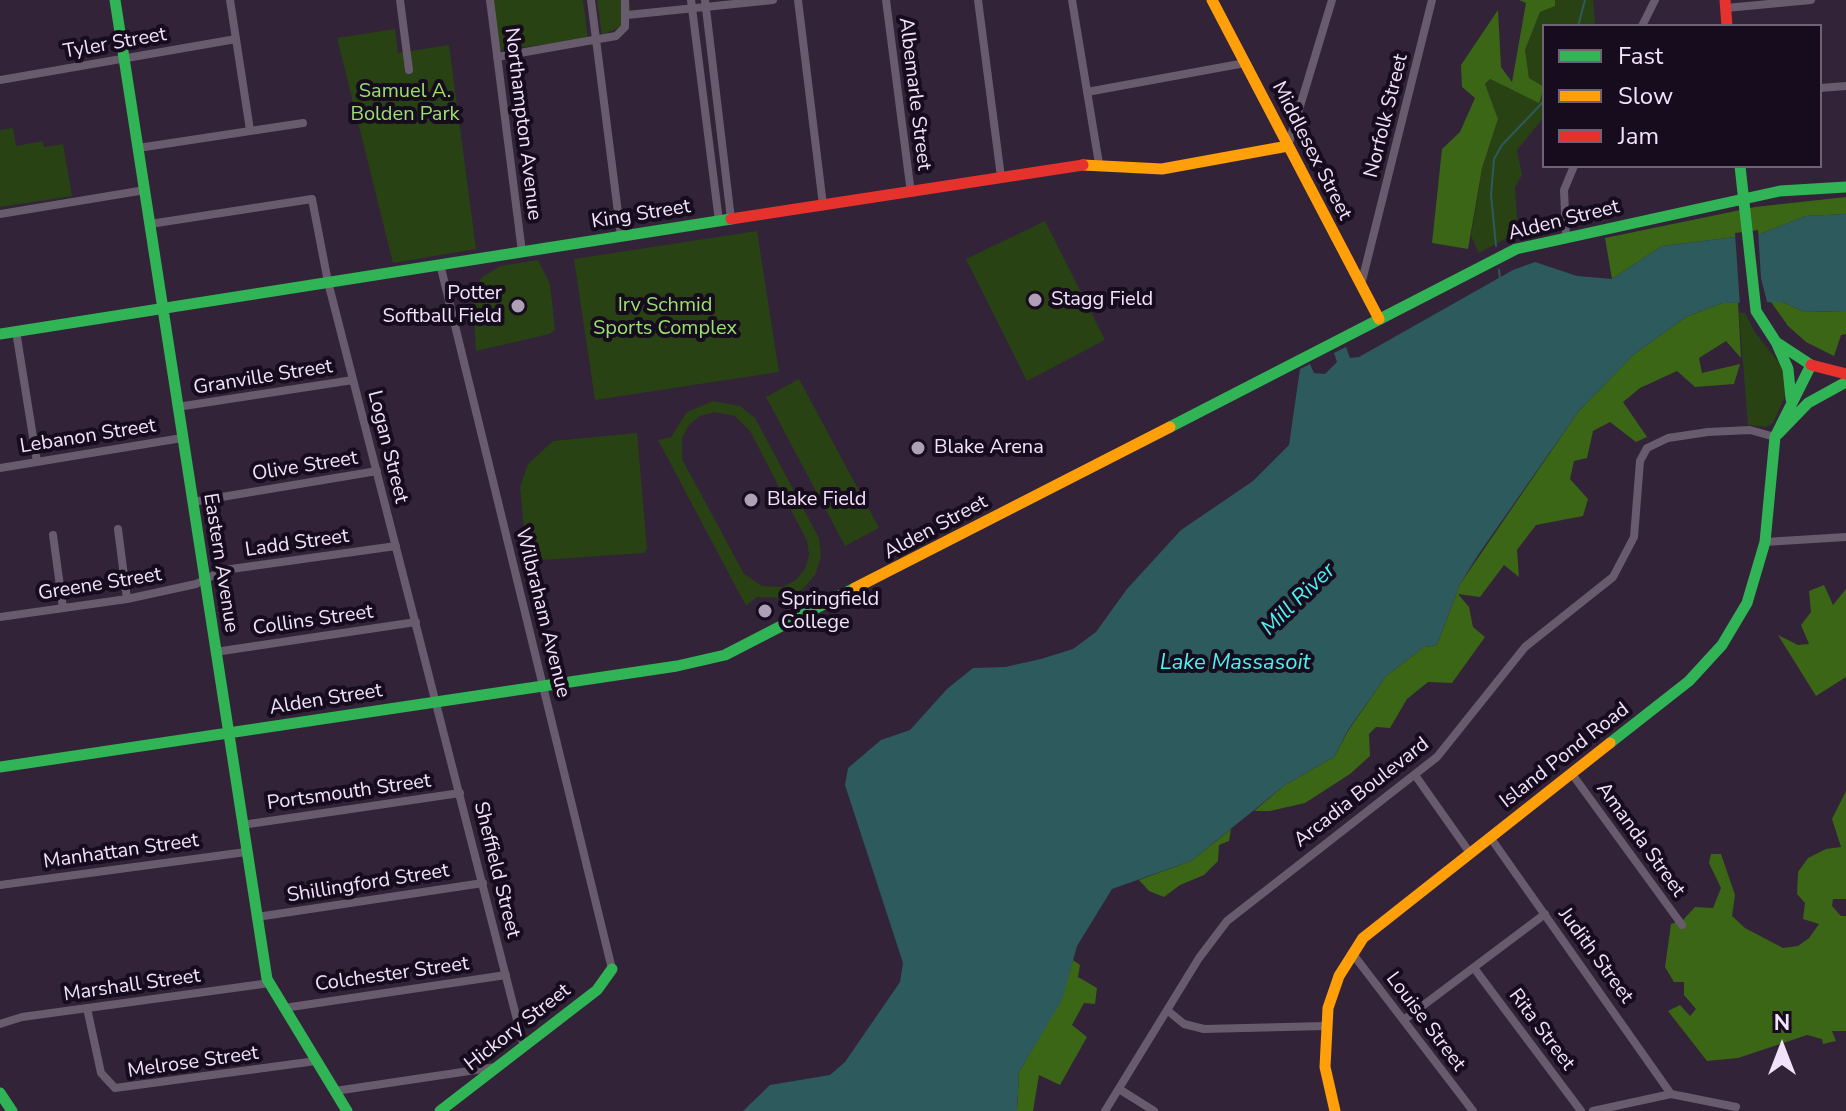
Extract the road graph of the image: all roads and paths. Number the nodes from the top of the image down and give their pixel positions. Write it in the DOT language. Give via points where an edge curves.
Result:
graph roads {
  1 [pos="115,0"];
  2 [pos="230,0"];
  3 [pos="400,0"];
  4 [pos="490,0"];
  5 [pos="591,0"];
  6 [pos="625,0"];
  7 [pos="773,0"];
  8 [pos="798,0"];
  9 [pos="886,0"];
  10 [pos="978,0"];
  11 [pos="1072,0"];
  12 [pos="1212,0"];
  13 [pos="1332,0"];
  14 [pos="1432,0"];
  15 [pos="1655,0"];
  16 [pos="1811,0"];
  17 [pos="705,4"];
  18 [pos="1726,4"];
  19 [pos="692,5"];
  20 [pos="627,15"];
  21 [pos="1643,24"];
  22 [pos="1727,24"];
  23 [pos="236,39"];
  24 [pos="596,41"];
  25 [pos="497,57"];
  26 [pos="124,59"];
  27 [pos="1245,63"];
  28 [pos="409,70"];
  29 [pos="0,80"];
  30 [pos="1846,86"];
  31 [pos="1822,88"];
  32 [pos="1087,92"];
  33 [pos="718,106"];
  34 [pos="705,107"];
  35 [pos="303,123"];
  36 [pos="250,130"];
  37 [pos="1288,146"];
  38 [pos="138,148"];
  39 [pos="1099,164"];
  40 [pos="1573,168"];
  41 [pos="1740,168"];
  42 [pos="1001,177"];
  43 [pos="1846,187"];
  44 [pos="145,190"];
  45 [pos="911,193"];
  46 [pos="1743,198"];
  47 [pos="823,205"];
  48 [pos="0,214"];
  49 [pos="725,220"];
  50 [pos="150,224"];
  51 [pos="621,236"];
  52 [pos="1566,236"];
  53 [pos="522,252"];
  54 [pos="440,264"];
  55 [pos="328,282"];
  56 [pos="1361,285"];
  57 [pos="162,308"];
  58 [pos="1379,319"];
  59 [pos="16,331"];
  60 [pos="0,334"];
  61 [pos="1776,342"];
  62 [pos="1811,365"];
  63 [pos="1846,374"];
  64 [pos="353,380"];
  65 [pos="1846,382"];
  66 [pos="1791,399"];
  67 [pos="177,407"];
  68 [pos="1775,437"];
  69 [pos="182,438"];
  70 [pos="37,462"];
  71 [pos="0,468"];
  72 [pos="377,471"];
  73 [pos="192,502"];
  74 [pos="118,529"];
  75 [pos="53,535"];
  76 [pos="1846,537"];
  77 [pos="1765,542"];
  78 [pos="396,546"];
  79 [pos="204,579"];
  80 [pos="127,599"];
  81 [pos="63,608"];
  82 [pos="0,617"];
  83 [pos="416,622"];
  84 [pos="215,652"];
  85 [pos="545,685"];
  86 [pos="436,701"];
  87 [pos="228,733"];
  88 [pos="0,767"];
  89 [pos="1572,774"];
  90 [pos="1415,775"];
  91 [pos="460,793"];
  92 [pos="242,825"];
  93 [pos="1490,837"];
  94 [pos="246,852"];
  95 [pos="1470,853"];
  96 [pos="483,883"];
  97 [pos="0,885"];
  98 [pos="1545,914"];
  99 [pos="257,917"];
  100 [pos="1682,925"];
  101 [pos="1352,953"];
  102 [pos="1474,968"];
  103 [pos="612,969"];
  104 [pos="506,975"];
  105 [pos="270,983"];
  106 [pos="87,1008"];
  107 [pos="284,1008"];
  108 [pos="1167,1010"];
  109 [pos="1405,1019"];
  110 [pos="0,1024"];
  111 [pos="1325,1026"];
  112 [pos="524,1047"];
  113 [pos="316,1061"];
  114 [pos="498,1067"];
  115 [pos="1119,1089"];
  116 [pos="335,1091"];
  117 [pos="0,1093"];
  118 [pos="1671,1094"];
  119 [pos="1736,1107"];
  120 [pos="12,1111"];
  121 [pos="347,1111"];
  122 [pos="440,1111"];
  123 [pos="1105,1111"];
  124 [pos="1154,1111"];
  125 [pos="1335,1111"];
  126 [pos="1473,1111"];
  127 [pos="1581,1111"];
  128 [pos="1593,1111"];
  1 -- 26 [label="main road, Eastern Avenue"];
  2 -- 23 [label="street"];
  3 -- 28 [label="street"];
  4 -- 25 [label="street, Northampton Avenue"];
  5 -- 24 [label="street"];
  6 -- 20 [label="street"];
  7 -- 17 [label="street"];
  8 -- 47 [label="street"];
  9 -- 45 [label="street, Albemarle Street"];
  10 -- 42 [label="street"];
  11 -- 32 [label="street"];
  12 -- 27 [label="main road, Middlesex Street"];
  13 -- 37 [label="street"];
  14 -- 56 [label="street, Norfolk Street"];
  15 -- 21 [label="street"];
  16 -- 18 [label="street"];
  17 -- 19 [label="street"];
  17 -- 33 [label="street"];
  18 -- 22 [label="main road"];
  19 -- 20 [label="street"];
  19 -- 34 [label="street"];
  20 -- 24 [label="street" via="622,32"];
  23 -- 26 [label="street, Tyler Street"];
  23 -- 36 [label="street"];
  24 -- 25 [label="street"];
  24 -- 51 [label="street"];
  25 -- 53 [label="street, Northampton Avenue"];
  26 -- 29 [label="street, Tyler Street"];
  26 -- 38 [label="main road, Eastern Avenue"];
  27 -- 32 [label="street"];
  27 -- 37 [label="main road, Middlesex Street"];
  30 -- 31 [label="street"];
  32 -- 39 [label="street"];
  33 -- 34 [label="street"];
  33 -- 49 [label="street"];
  34 -- 49 [label="street"];
  35 -- 36 [label="street"];
  36 -- 38 [label="street"];
  37 -- 39 [label="main road, King Street" via="1162,169"];
  37 -- 56 [label="main road, Middlesex Street"];
  38 -- 44 [label="main road, Eastern Avenue"];
  39 -- 42 [label="main road, King Street"];
  40 -- 52 [label="street" via="1564,193"];
  41 -- 46 [label="main road"];
  42 -- 45 [label="main road, King Street"];
  43 -- 46 [label="main road, Alden Street" via="1794,188"];
  44 -- 48 [label="street"];
  44 -- 50 [label="main road, Eastern Avenue"];
  45 -- 47 [label="main road, King Street"];
  46 -- 52 [label="main road, Alden Street"];
  46 -- 61 [label="main road" via="1756,311"];
  47 -- 49 [label="main road, King Street"];
  49 -- 51 [label="main road, King Street"];
  50 -- 55 [label="street, Logan Street" via="312,199"];
  50 -- 57 [label="main road, Eastern Avenue"];
  51 -- 53 [label="main road, King Street"];
  52 -- 58 [label="main road, Alden Street" via="1516,249"];
  53 -- 54 [label="main road, King Street"];
  54 -- 55 [label="main road, King Street"];
  54 -- 85 [label="street, Wilbraham Avenue"];
  55 -- 57 [label="main road, King Street"];
  55 -- 64 [label="street, Logan Street"];
  56 -- 58 [label="main road, Middlesex Street"];
  57 -- 59 [label="main road, King Street"];
  57 -- 67 [label="main road, Eastern Avenue"];
  58 -- 85 [label="main road, Alden Street" via="755,643 691,663"];
  59 -- 60 [label="main road, King Street"];
  59 -- 70 [label="street"];
  61 -- 62 [label="main road"];
  61 -- 66 [label="main road" via="1788,369"];
  62 -- 63 [label="main road"];
  62 -- 66 [label="main road, Island Pond Road"];
  64 -- 67 [label="street, Granville Street"];
  64 -- 72 [label="street, Logan Street"];
  65 -- 68 [label="main road" via="1808,403"];
  66 -- 68 [label="main road, Island Pond Road"];
  67 -- 69 [label="main road, Eastern Avenue"];
  68 -- 77 [label="main road, Island Pond Road"];
  68 -- 90 [label="street, Arcadia Boulevard" via="1746,429 1661,439 1647,448 1640,461 1634,537 1620,567 1599,590 1525,647 1444,749"];
  69 -- 70 [label="street, Lebanon Street"];
  69 -- 73 [label="main road, Eastern Avenue"];
  70 -- 71 [label="street, Lebanon Street"];
  72 -- 73 [label="street, Olive Street"];
  72 -- 78 [label="street, Logan Street"];
  73 -- 79 [label="main road, Eastern Avenue"];
  74 -- 80 [label="street"];
  75 -- 81 [label="street"];
  76 -- 77 [label="street"];
  77 -- 89 [label="main road, Island Pond Road" via="1747,603 1715,655"];
  78 -- 79 [label="street, Ladd Street" via="224,570"];
  78 -- 83 [label="street, Logan Street"];
  79 -- 80 [label="street, Greene Street"];
  79 -- 84 [label="main road, Eastern Avenue"];
  80 -- 81 [label="street, Greene Street"];
  81 -- 82 [label="street, Greene Street"];
  83 -- 84 [label="street, Collins Street"];
  83 -- 86 [label="street, Logan Street"];
  84 -- 87 [label="main road, Eastern Avenue"];
  85 -- 86 [label="main road, Alden Street"];
  85 -- 103 [label="street, Wilbraham Avenue"];
  86 -- 87 [label="main road, Alden Street"];
  86 -- 91 [label="street, Sheffield Street"];
  87 -- 88 [label="main road, Alden Street"];
  87 -- 92 [label="main road, Eastern Avenue"];
  89 -- 93 [label="main road, Island Pond Road"];
  89 -- 100 [label="street, Amanda Street"];
  90 -- 95 [label="street"];
  90 -- 108 [label="street, Arcadia Boulevard" via="1236,913 1203,952"];
  91 -- 92 [label="street, Portsmouth Street"];
  91 -- 96 [label="street, Sheffield Street"];
  92 -- 94 [label="main road, Eastern Avenue"];
  93 -- 95 [label="main road, Island Pond Road"];
  93 -- 98 [label="street, Judith Street"];
  94 -- 97 [label="street, Manhattan Street"];
  94 -- 99 [label="main road, Eastern Avenue"];
  95 -- 101 [label="main road, Island Pond Road" via="1371,930"];
  96 -- 99 [label="street, Shillingford Street"];
  96 -- 104 [label="street, Sheffield Street"];
  98 -- 102 [label="street"];
  98 -- 118 [label="street, Judith Street"];
  99 -- 105 [label="main road, Eastern Avenue"];
  101 -- 109 [label="street, Louise Street"];
  101 -- 111 [label="main road, Island Pond Road" via="1334,987"];
  102 -- 109 [label="street"];
  102 -- 127 [label="street, Rita Street"];
  103 -- 112 [label="main road, Hickory Street" via="604,984"];
  104 -- 107 [label="street, Colchester Street"];
  104 -- 112 [label="street, Sheffield Street"];
  105 -- 106 [label="street, Marshall Street"];
  105 -- 107 [label="main road, Eastern Avenue"];
  106 -- 110 [label="street, Marshall Street"];
  106 -- 113 [label="street, Melrose Street" via="98,1067 115,1088"];
  107 -- 113 [label="main road, Eastern Avenue"];
  108 -- 111 [label="street" via="1184,1024 1204,1029"];
  108 -- 115 [label="street, Arcadia Boulevard"];
  109 -- 126 [label="street, Louise Street"];
  111 -- 125 [label="main road, Island Pond Road" via="1325,1067"];
  112 -- 114 [label="main road, Hickory Street"];
  113 -- 116 [label="main road, Eastern Avenue"];
  114 -- 116 [label="street"];
  114 -- 122 [label="main road, Hickory Street"];
  115 -- 123 [label="street, Arcadia Boulevard"];
  115 -- 124 [label="street"];
  116 -- 121 [label="main road, Eastern Avenue"];
  117 -- 120 [label="main road"];
  118 -- 119 [label="street"];
  118 -- 128 [label="street"];
}
